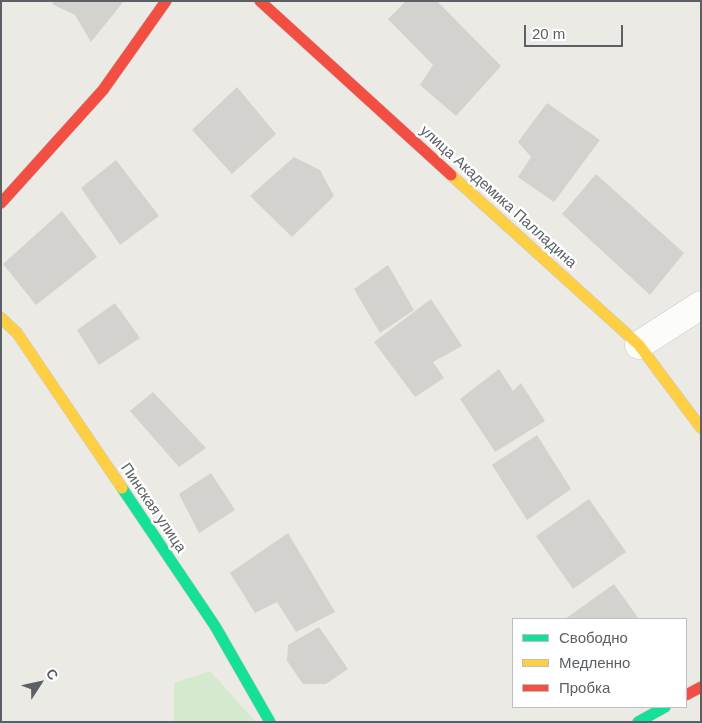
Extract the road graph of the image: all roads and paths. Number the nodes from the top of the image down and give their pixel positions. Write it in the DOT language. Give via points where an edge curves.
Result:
graph roads {
  1 [pos="166,1"];
  2 [pos="260,1"];
  3 [pos="1,203"];
  4 [pos="701,305"];
  5 [pos="1,318"];
  6 [pos="639,345"];
  7 [pos="701,428"];
  8 [pos="701,687"];
  9 [pos="687,694"];
  10 [pos="663,708"];
  11 [pos="270,722"];
  12 [pos="638,722"];
  1 -- 3 [label="street" via="102,90"];
  2 -- 6 [label="street, улица Академика Палладина"];
  4 -- 6 [label="street"];
  5 -- 11 [label="street, Пинская улица" via="17,333 204,610"];
  6 -- 7 [label="street, улица Академика Палладина"];
  8 -- 9 [label="street"];
  10 -- 12 [label="street"];
}
